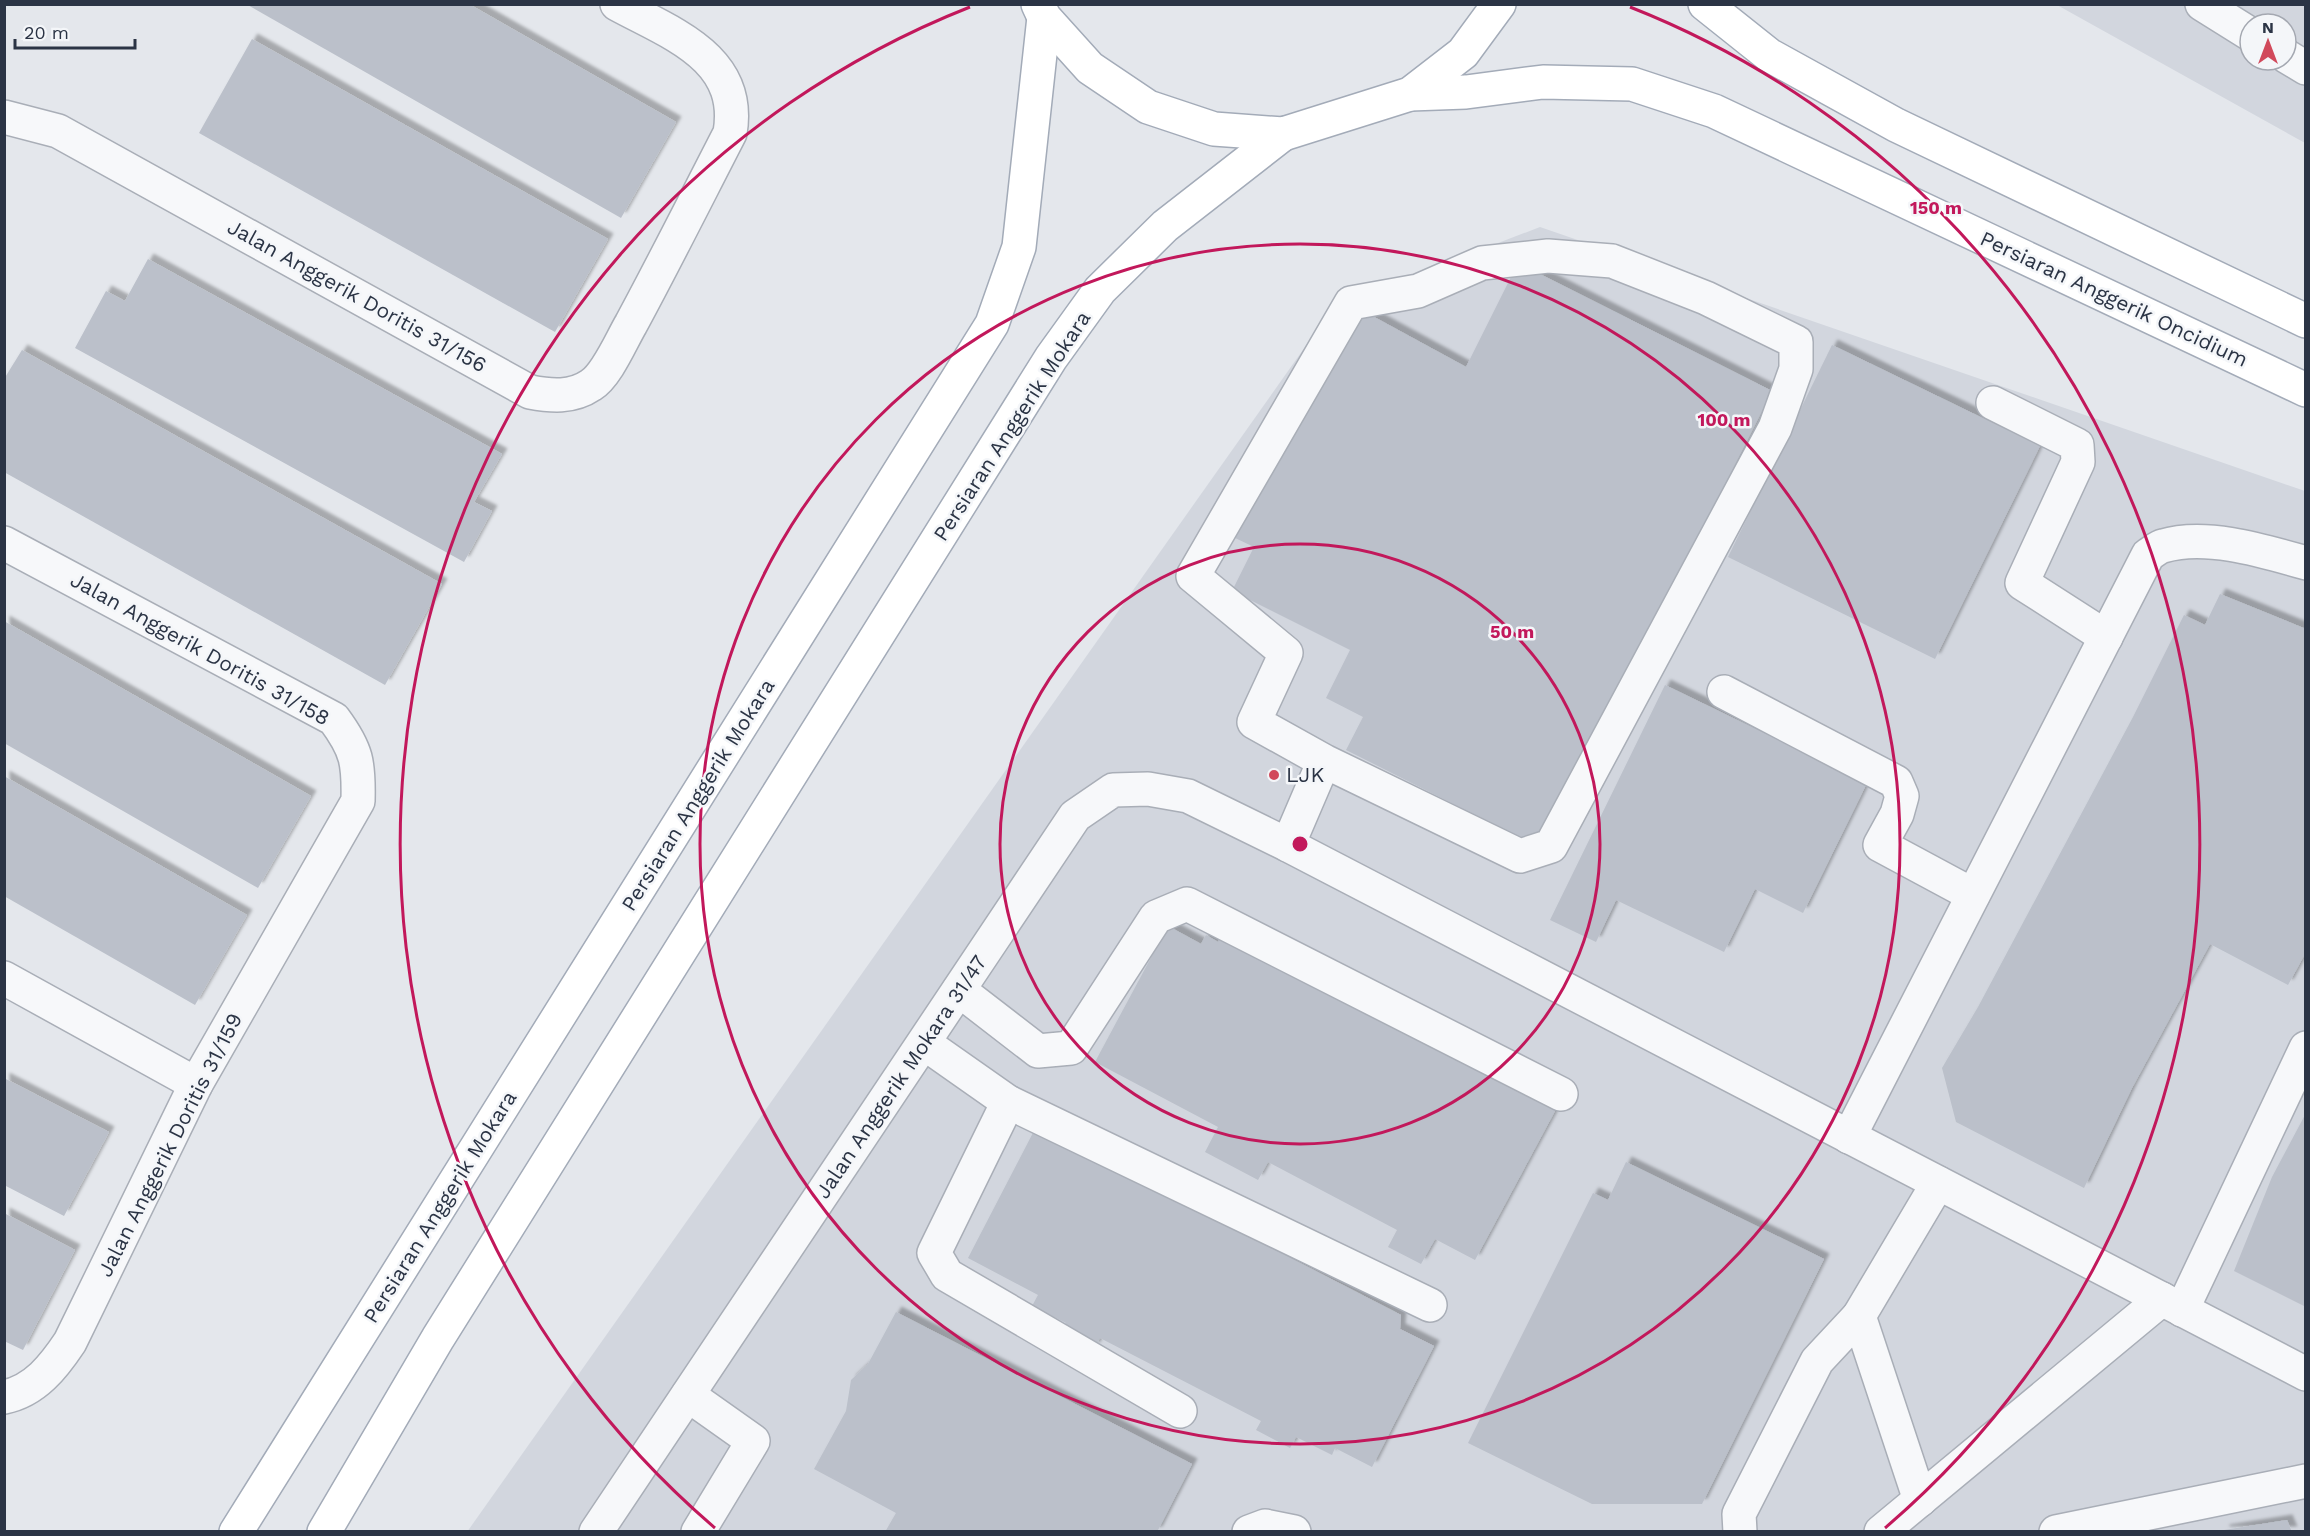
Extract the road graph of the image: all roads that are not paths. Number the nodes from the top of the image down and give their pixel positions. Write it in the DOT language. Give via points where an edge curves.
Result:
graph roads {
  1 [pos="617,4"];
  2 [pos="1499,4"];
  3 [pos="1705,4"];
  4 [pos="2202,4"];
  5 [pos="1041,11"];
  6 [pos="2238,26"];
  7 [pos="1410,94"];
  8 [pos="4,117"];
  9 [pos="1283,134"];
  10 [pos="2306,321"];
  11 [pos="2306,390"];
  12 [pos="1993,403"];
  13 [pos="4,543"];
  14 [pos="2306,563"];
  15 [pos="2106,637"];
  16 [pos="1724,692"];
  17 [pos="1324,761"];
  18 [pos="349,817"];
  19 [pos="1288,845"];
  20 [pos="1973,895"];
  21 [pos="4,978"];
  22 [pos="959,990"];
  23 [pos="924,1043"];
  24 [pos="2306,1048"];
  25 [pos="196,1084"];
  26 [pos="1561,1094"];
  27 [pos="1008,1102"];
  28 [pos="1849,1137"];
  29 [pos="1938,1183"];
  30 [pos="2172,1304"];
  31 [pos="1430,1305"];
  32 [pos="1859,1316"];
  33 [pos="2306,1374"];
  34 [pos="688,1395"];
  35 [pos="4,1397"];
  36 [pos="1180,1411"];
  37 [pos="2306,1481"];
  38 [pos="1920,1500"];
  39 [pos="236,1532"];
  40 [pos="324,1532"];
  41 [pos="596,1532"];
  42 [pos="698,1532"];
  43 [pos="1249,1532"];
  44 [pos="1294,1532"];
  45 [pos="1740,1532"];
  46 [pos="1881,1532"];
  47 [pos="2056,1532"];
  1 -- 8 [label="street, Jalan Anggerik Doritis 31/156" via="708,57 721,76 732,118 730,133 610,363 593,385 571,395 530,392 57,131"];
  2 -- 7 [label="main road" via="1463,53"];
  3 -- 10 [label="main road" via="1769,55 1896,125"];
  4 -- 6 [label="street"];
  5 -- 9 [label="main road" via="1090,68 1148,107 1214,129"];
  5 -- 39 [label="main road, Persiaran Anggerik Mokara" via="1019,247 992,324"];
  7 -- 9 [label="main road"];
  7 -- 11 [label="main road, Persiaran Anggerik Oncidium" via="1466,92 1543,82 1632,84 1703,107"];
  9 -- 40 [label="main road, Persiaran Anggerik Mokara" via="1165,225 1100,291 1051,358 438,1338"];
  12 -- 15 [label="street" via="2077,445 2078,462 2022,583"];
  13 -- 18 [label="street, Jalan Anggerik Doritis 31/158" via="334,719 350,740 359,775 357,801"];
  14 -- 15 [label="street" via="2253,548 2216,543 2162,546 2148,555"];
  15 -- 20 [label="street"];
  16 -- 20 [label="street" via="1896,782 1902,796 1880,845"];
  17 -- 17 [label="street" via="1520,856 1551,846 1775,428 1796,369 1796,342 1706,298 1612,261 1548,256 1482,263 1418,291 1351,303 1193,576 1286,653 1254,722"];
  17 -- 19 [label="street"];
  18 -- 25 [label="street, Jalan Anggerik Doritis 31/159"];
  19 -- 22 [label="street, Jalan Anggerik Mokara 31/47" via="1188,796 1148,789 1113,790 1075,816"];
  19 -- 28 [label="street, Jalan Anggerik Mokara 31/47"];
  20 -- 28 [label="street"];
  21 -- 25 [label="street"];
  22 -- 23 [label="street, Jalan Anggerik Mokara 31/47"];
  22 -- 26 [label="street" via="1038,1051 1071,1048 1156,917 1187,904"];
  23 -- 27 [label="street"];
  23 -- 34 [label="street, Jalan Anggerik Mokara 31/47"];
  24 -- 30 [label="street"];
  25 -- 35 [label="street, Jalan Anggerik Doritis 31/159" via="70,1342 43,1377"];
  27 -- 31 [label="street"];
  27 -- 36 [label="street" via="934,1253 947,1275"];
  28 -- 29 [label="street, Jalan Anggerik Mokara 31/47"];
  29 -- 30 [label="street, Jalan Anggerik Mokara 31/47"];
  29 -- 32 [label="street"];
  30 -- 33 [label="street, Jalan Anggerik Mokara 31/47"];
  30 -- 38 [label="street"];
  32 -- 38 [label="street"];
  32 -- 45 [label="street" via="1817,1362 1739,1514"];
  34 -- 41 [label="street, Jalan Anggerik Mokara 31/47"];
  34 -- 42 [label="street" via="753,1441"];
  37 -- 47 [label="street"];
  38 -- 46 [label="street"];
  43 -- 44 [label="street" via="1265,1526"];
}
